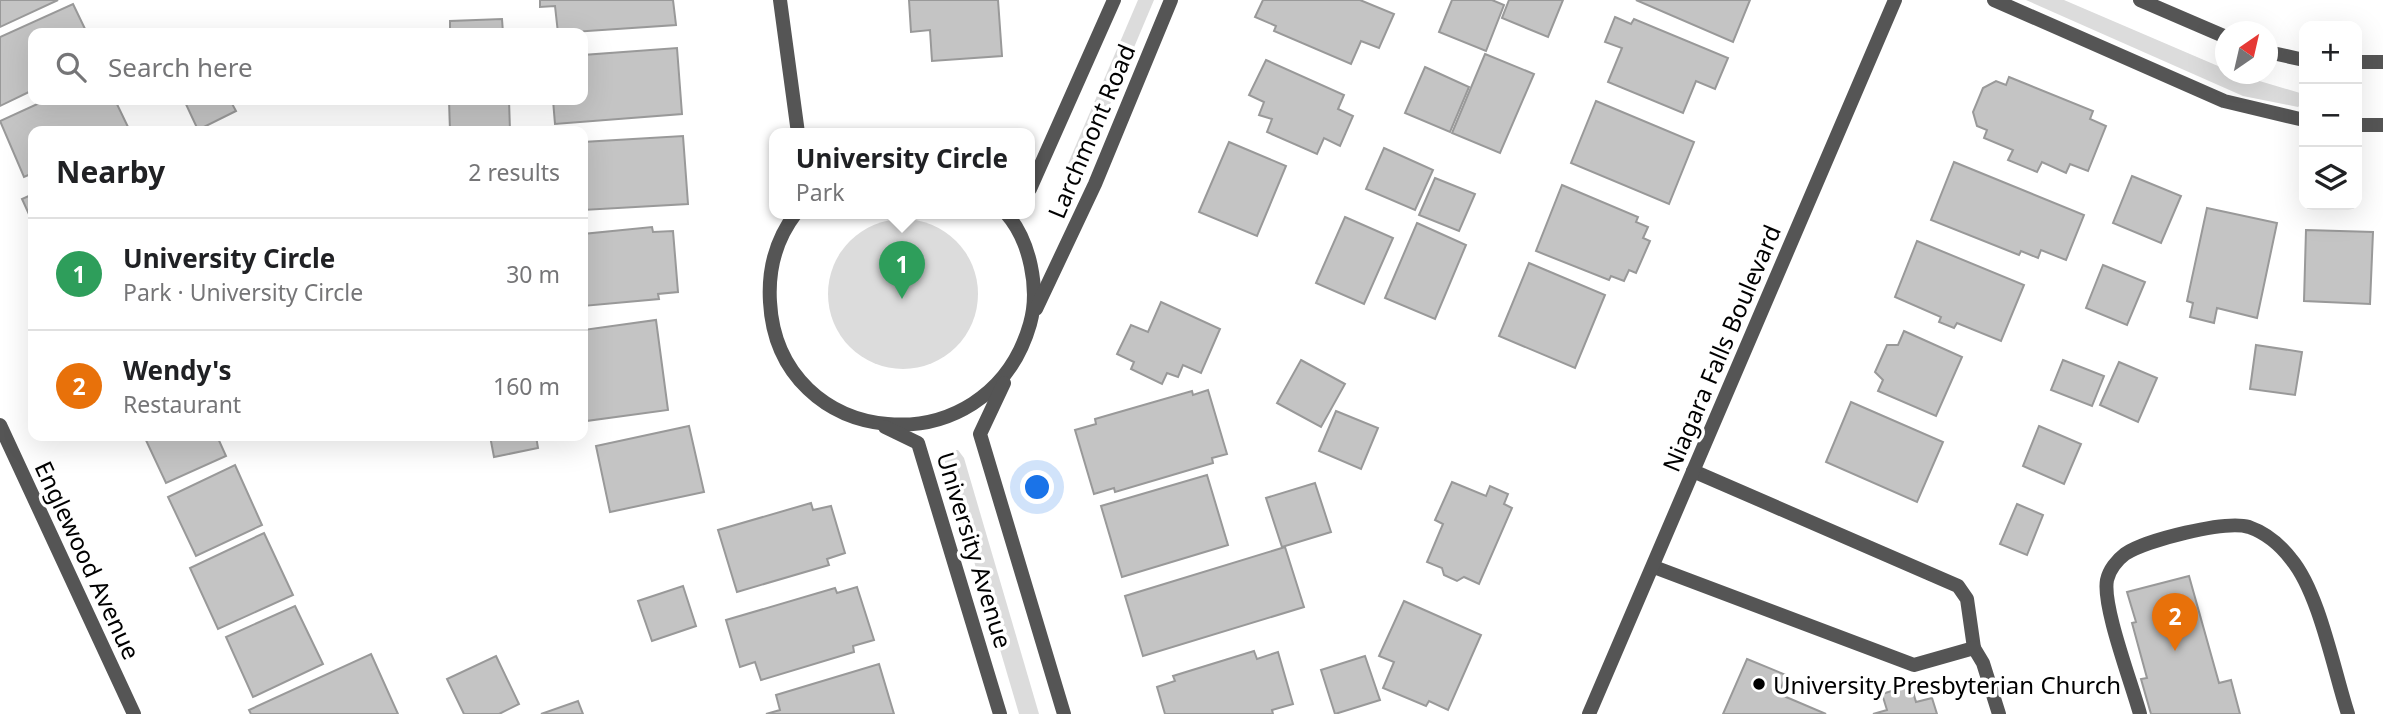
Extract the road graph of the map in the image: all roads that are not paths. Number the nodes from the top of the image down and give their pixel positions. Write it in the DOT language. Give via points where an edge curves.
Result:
graph roads {
  1 [pos="780,0"];
  2 [pos="1114,0"];
  3 [pos="1171,0"];
  4 [pos="1895,0"];
  5 [pos="1994,0"];
  6 [pos="2140,0"];
  7 [pos="2215,33"];
  8 [pos="2278,54"];
  9 [pos="2299,59"];
  10 [pos="2362,62"];
  11 [pos="2383,62"];
  12 [pos="2299,119"];
  13 [pos="2362,125"];
  14 [pos="2383,125"];
  15 [pos="797,128"];
  16 [pos="1035,178"];
  17 [pos="793,219"];
  18 [pos="1012,219"];
  19 [pos="1032,317"];
  20 [pos="1010,369"];
  21 [pos="877,424"];
  22 [pos="0,425"];
  23 [pos="1693,471"];
  24 [pos="1654,567"];
  25 [pos="1974,648"];
  26 [pos="134,714"];
  27 [pos="1000,714"];
  28 [pos="1064,714"];
  29 [pos="1589,714"];
  30 [pos="1999,714"];
  31 [pos="2140,714"];
  32 [pos="2348,714"];
  1 -- 15 [label="street"];
  2 -- 16 [label="street, Larchmont Road"];
  3 -- 19 [label="street, Larchmont Road" via="1095,184"];
  4 -- 23 [label="street, Niagara Falls Boulevard"];
  5 -- 12 [label="street" via="2224,101"];
  6 -- 7 [label="street"];
  8 -- 9 [label="street"];
  10 -- 11 [label="street"];
  13 -- 14 [label="street"];
  17 -- 21 [label="street" via="774,254 769,285 771,317 780,348 819,397 847,414"];
  18 -- 19 [label="street" via="1026,248 1034,282"];
  19 -- 20 [label="street"];
  20 -- 21 [label="street" via="966,410 938,421"];
  20 -- 28 [label="street, University Avenue" via="980,434"];
  21 -- 27 [label="street, University Avenue" via="918,443"];
  22 -- 26 [label="street, Englewood Avenue"];
  23 -- 24 [label="street, Niagara Falls Boulevard"];
  23 -- 25 [label="street" via="1958,586 1967,599"];
  24 -- 25 [label="street" via="1914,665"];
  24 -- 29 [label="street, Niagara Falls Boulevard"];
  25 -- 30 [label="street"];
  31 -- 32 [label="street" via="2109,607 2107,576 2115,562 2138,548 2227,526 2260,532 2304,574"];
}
